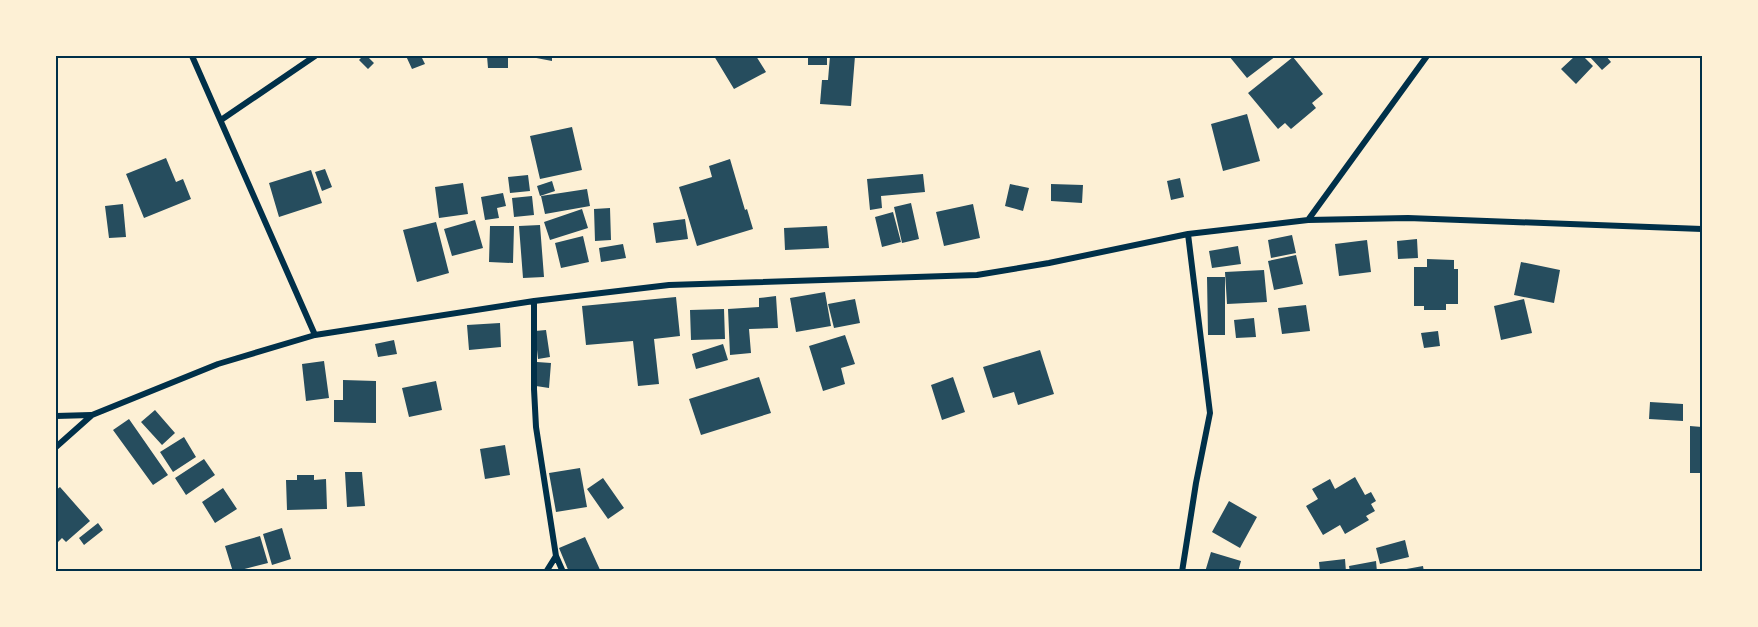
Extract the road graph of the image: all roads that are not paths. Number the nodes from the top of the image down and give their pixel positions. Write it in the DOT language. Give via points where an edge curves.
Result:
graph roads {
  1 [pos="192,56"];
  2 [pos="315,56"];
  3 [pos="1427,56"];
  4 [pos="221,120"];
  5 [pos="1308,220"];
  6 [pos="1702,229"];
  7 [pos="1188,234"];
  8 [pos="534,301"];
  9 [pos="315,335"];
  10 [pos="92,415"];
  11 [pos="56,416"];
  12 [pos="56,447"];
  13 [pos="556,556"];
  14 [pos="546,572"];
  15 [pos="563,572"];
  16 [pos="1182,572"];
  1 -- 4 [label="street"];
  2 -- 4 [label="street"];
  3 -- 5 [label="street"];
  4 -- 9 [label="street"];
  5 -- 6 [label="street" via="1408,218"];
  5 -- 7 [label="street"];
  7 -- 8 [label="street" via="977,275 669,285"];
  7 -- 16 [label="street" via="1210,413"];
  8 -- 9 [label="street"];
  8 -- 13 [label="street" via="536,427"];
  9 -- 10 [label="street" via="218,364"];
  10 -- 11 [label="street"];
  10 -- 12 [label="street"];
  13 -- 14 [label="street"];
  13 -- 15 [label="street"];
}
